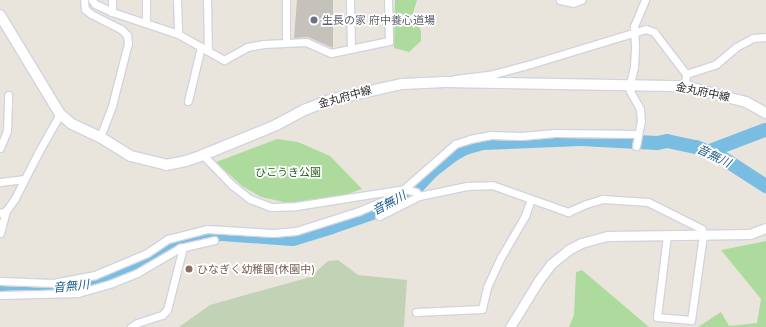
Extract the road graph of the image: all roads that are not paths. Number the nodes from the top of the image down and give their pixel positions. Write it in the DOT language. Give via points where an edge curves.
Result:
graph roads {
  1 [pos="84,0"];
  2 [pos="92,0"];
  3 [pos="112,0"];
  4 [pos="146,0"];
  5 [pos="177,0"];
  6 [pos="207,0"];
  7 [pos="286,0"];
  8 [pos="350,0"];
  9 [pos="388,0"];
  10 [pos="581,0"];
  11 [pos="645,0"];
  12 [pos="564,1"];
  13 [pos="112,12"];
  14 [pos="0,15"];
  15 [pos="146,23"];
  16 [pos="635,31"];
  17 [pos="178,34"];
  18 [pos="766,37"];
  19 [pos="286,42"];
  20 [pos="204,49"];
  21 [pos="351,49"];
  22 [pos="686,74"];
  23 [pos="445,82"];
  24 [pos="630,84"];
  25 [pos="685,86"];
  26 [pos="8,95"];
  27 [pos="188,101"];
  28 [pos="766,113"];
  29 [pos="60,114"];
  30 [pos="637,134"];
  31 [pos="100,137"];
  32 [pos="636,146"];
  33 [pos="0,148"];
  34 [pos="203,155"];
  35 [pos="24,179"];
  36 [pos="0,182"];
  37 [pos="404,189"];
  38 [pos="417,194"];
  39 [pos="531,199"];
  40 [pos="3,212"];
  41 [pos="378,216"];
  42 [pos="766,228"];
  43 [pos="0,233"];
  44 [pos="666,235"];
  45 [pos="703,235"];
  46 [pos="214,240"];
  47 [pos="180,248"];
  48 [pos="0,281"];
  49 [pos="0,295"];
  50 [pos="416,312"];
  51 [pos="131,327"];
  52 [pos="510,327"];
  1 -- 31 [label="street" via="85,9 90,14 121,29 127,35 128,43 112,106"];
  2 -- 13 [label="street"];
  3 -- 13 [label="street"];
  4 -- 15 [label="street"];
  5 -- 17 [label="street"];
  6 -- 20 [label="street"];
  7 -- 19 [label="street"];
  8 -- 21 [label="street"];
  9 -- 21 [label="street" via="389,41"];
  10 -- 12 [label="street" via="573,3"];
  11 -- 16 [label="street" via="634,26"];
  13 -- 15 [label="street"];
  14 -- 29 [label="main road, 金丸府中線"];
  15 -- 17 [label="street"];
  16 -- 22 [label="street" via="646,28 654,32"];
  16 -- 23 [label="street" via="524,66 490,75 464,77"];
  16 -- 24 [label="street" via="634,67"];
  17 -- 20 [label="street"];
  18 -- 22 [label="street" via="753,38 736,47 716,64"];
  19 -- 20 [label="street" via="247,47 224,60"];
  19 -- 21 [label="street" via="306,42 331,53"];
  20 -- 27 [label="street"];
  22 -- 25 [label="street"];
  23 -- 24 [label="main road, 金丸府中線"];
  23 -- 34 [label="main road, 金丸府中線" via="402,84 330,100"];
  24 -- 25 [label="main road, 金丸府中線"];
  24 -- 30 [label="street" via="630,91 640,109 641,121"];
  25 -- 28 [label="main road, 金丸府中線" via="746,102"];
  26 -- 33 [label="street" via="7,131"];
  29 -- 31 [label="main road, 金丸府中線" via="72,124"];
  29 -- 35 [label="street"];
  30 -- 32 [label="street"];
  30 -- 37 [label="street" via="555,133 491,135 470,139 455,144"];
  31 -- 34 [label="main road, 金丸府中線" via="131,156 166,165"];
  34 -- 37 [label="street" via="232,185 250,199 271,207 296,206"];
  35 -- 36 [label="street"];
  35 -- 40 [label="street"];
  37 -- 38 [label="street"];
  37 -- 48 [label="street" via="359,211 296,231 274,233 206,229 168,239 147,253 95,276 53,283"];
  38 -- 39 [label="street" via="492,185"];
  38 -- 41 [label="street"];
  39 -- 45 [label="street" via="568,212 602,199 648,202 702,229"];
  39 -- 50 [label="street" via="525,216 487,287 482,309"];
  40 -- 43 [label="street"];
  42 -- 45 [label="street" via="750,234"];
  44 -- 45 [label="street"];
  44 -- 45 [label="street" via="657,317 691,320"];
  44 -- 52 [label="street" via="608,236 568,250 551,264 538,280"];
  46 -- 47 [label="street"];
  47 -- 49 [label="street" via="138,273 78,293"];
  47 -- 51 [label="street" via="182,251 168,310 162,315"];
}
